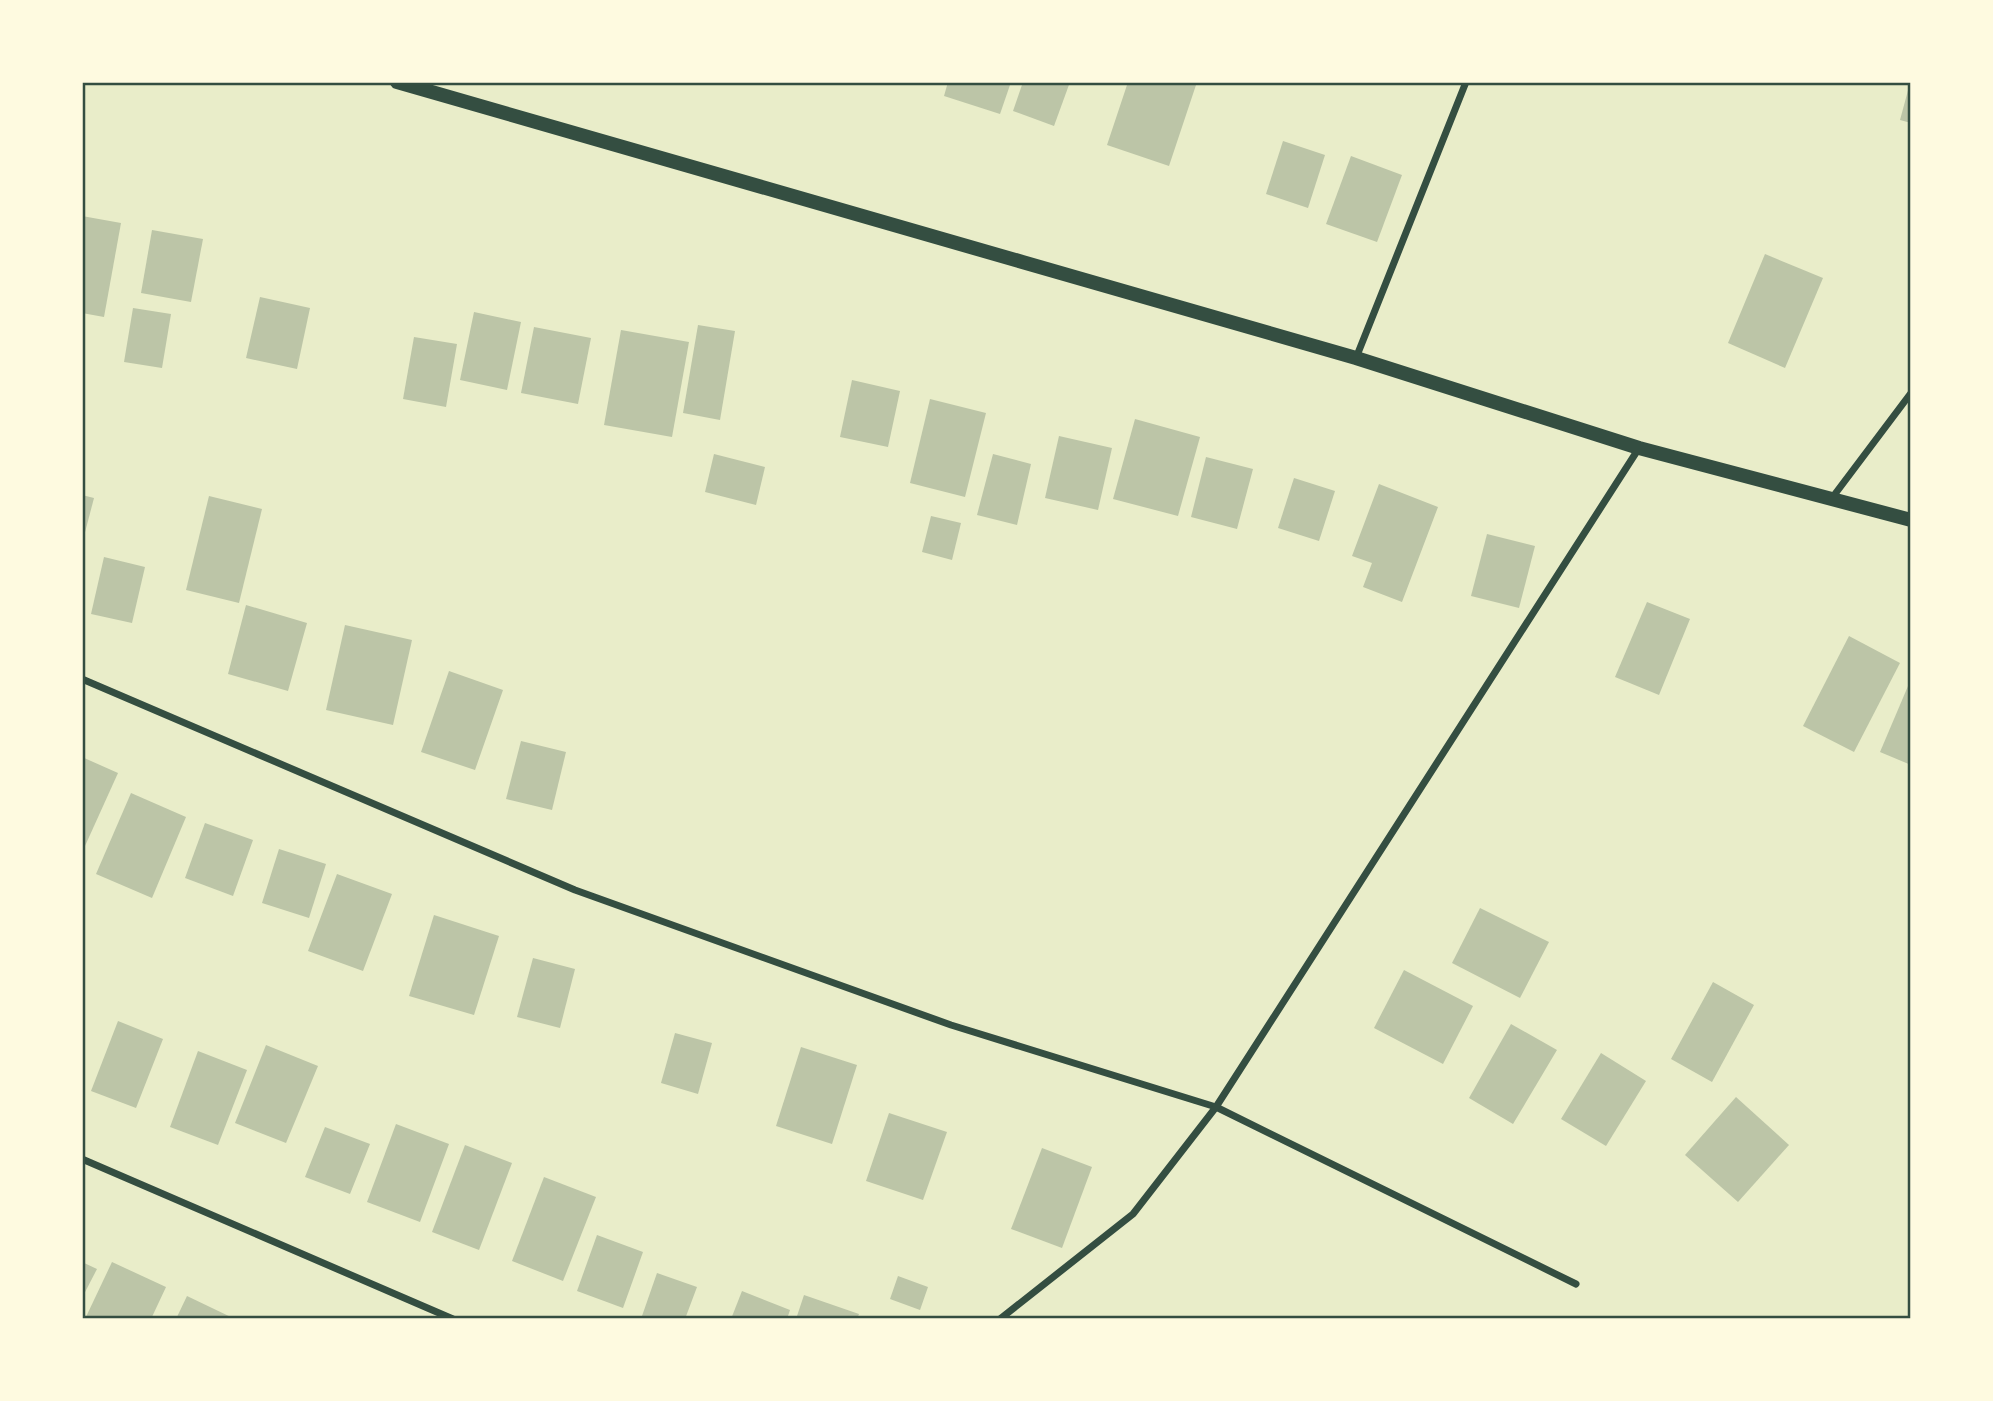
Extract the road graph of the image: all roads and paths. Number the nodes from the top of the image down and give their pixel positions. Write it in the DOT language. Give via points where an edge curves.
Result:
graph roads {
  1 [pos="397,82"];
  2 [pos="1466,82"];
  3 [pos="1356,358"];
  4 [pos="1911,393"];
  5 [pos="1639,448"];
  6 [pos="1832,498"];
  7 [pos="1911,520"];
  8 [pos="82,679"];
  9 [pos="1216,1107"];
  10 [pos="82,1159"];
  11 [pos="1576,1284"];
  12 [pos="453,1319"];
  13 [pos="1000,1319"];
  1 -- 3 [label="main road"];
  2 -- 3 [label="street"];
  3 -- 5 [label="main road"];
  4 -- 6 [label="street"];
  5 -- 6 [label="main road"];
  5 -- 9 [label="street"];
  6 -- 7 [label="main road"];
  8 -- 9 [label="street" via="575,890 951,1025"];
  9 -- 11 [label="street"];
  9 -- 13 [label="street" via="1133,1214"];
  10 -- 12 [label="street"];
}
